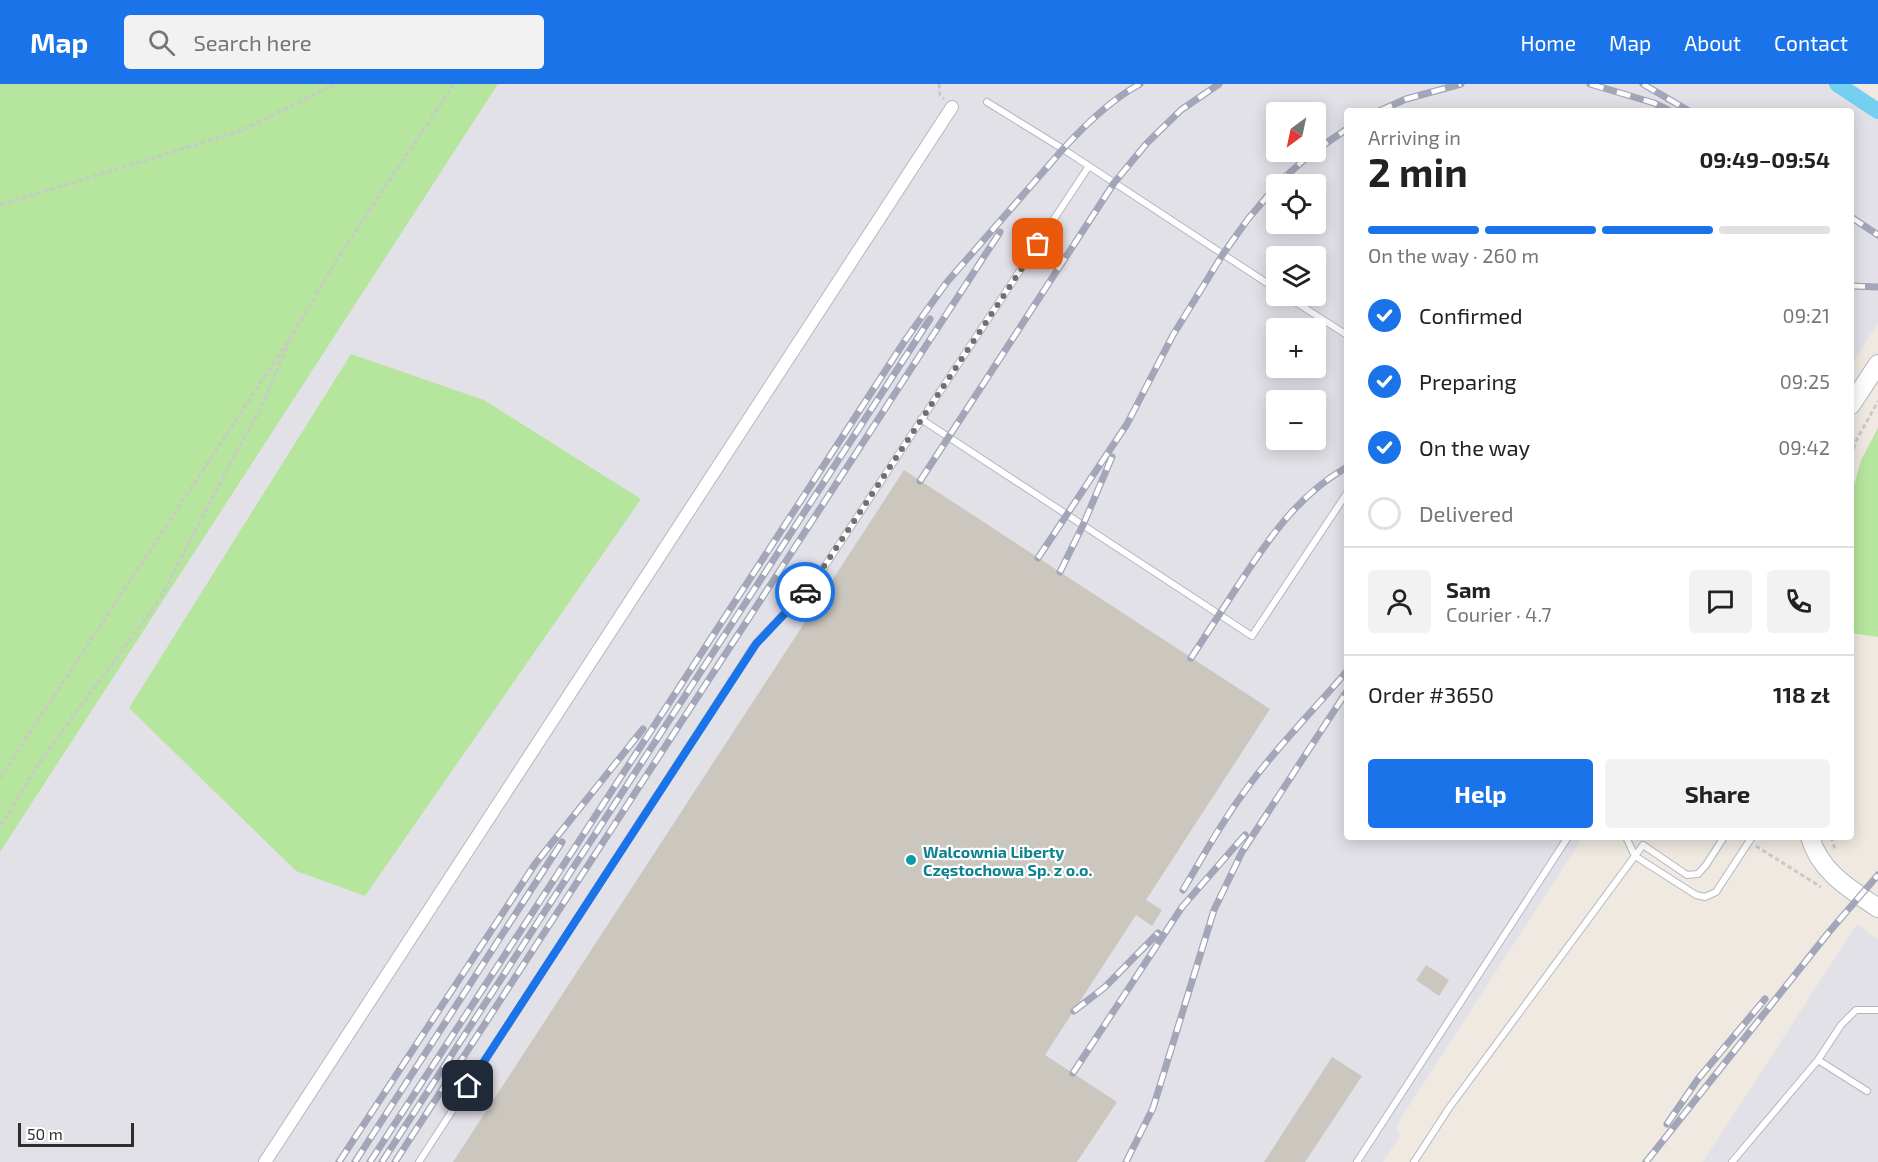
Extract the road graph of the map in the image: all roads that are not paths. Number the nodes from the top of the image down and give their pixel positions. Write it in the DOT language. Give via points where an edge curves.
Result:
graph roads {
  1 [pos="987,102"];
  2 [pos="952,107"];
  3 [pos="1089,166"];
  4 [pos="1266,282"];
  5 [pos="1302,306"];
  6 [pos="1344,333"];
  7 [pos="1878,364"];
  8 [pos="1854,400"];
  9 [pos="921,420"];
  10 [pos="1344,498"];
  11 [pos="1566,840"];
  12 [pos="1627,840"];
  13 [pos="1722,840"];
  14 [pos="1748,840"];
  15 [pos="1811,840"];
  16 [pos="1635,856"];
  17 [pos="1878,908"];
  18 [pos="1878,1010"];
  19 [pos="1818,1060"];
  20 [pos="1867,1091"];
  21 [pos="265,1162"];
  22 [pos="419,1162"];
  23 [pos="1357,1162"];
  24 [pos="1414,1162"];
  25 [pos="1732,1162"];
  1 -- 3 [label="lane"];
  2 -- 21 [label="street"];
  3 -- 4 [label="lane"];
  3 -- 9 [label="lane"];
  5 -- 6 [label="lane"];
  7 -- 8 [label="street"];
  9 -- 10 [label="lane" via="1252,636"];
  9 -- 22 [label="lane" via="815,580 756,644"];
  11 -- 23 [label="lane"];
  12 -- 16 [label="lane"];
  13 -- 16 [label="lane" via="1698,874 1688,874 1643,845"];
  14 -- 16 [label="lane" via="1716,892 1705,897"];
  15 -- 17 [label="street" via="1832,874"];
  16 -- 24 [label="lane" via="1449,1108"];
  18 -- 19 [label="lane" via="1856,1010"];
  19 -- 20 [label="lane"];
  19 -- 25 [label="lane"];
}
